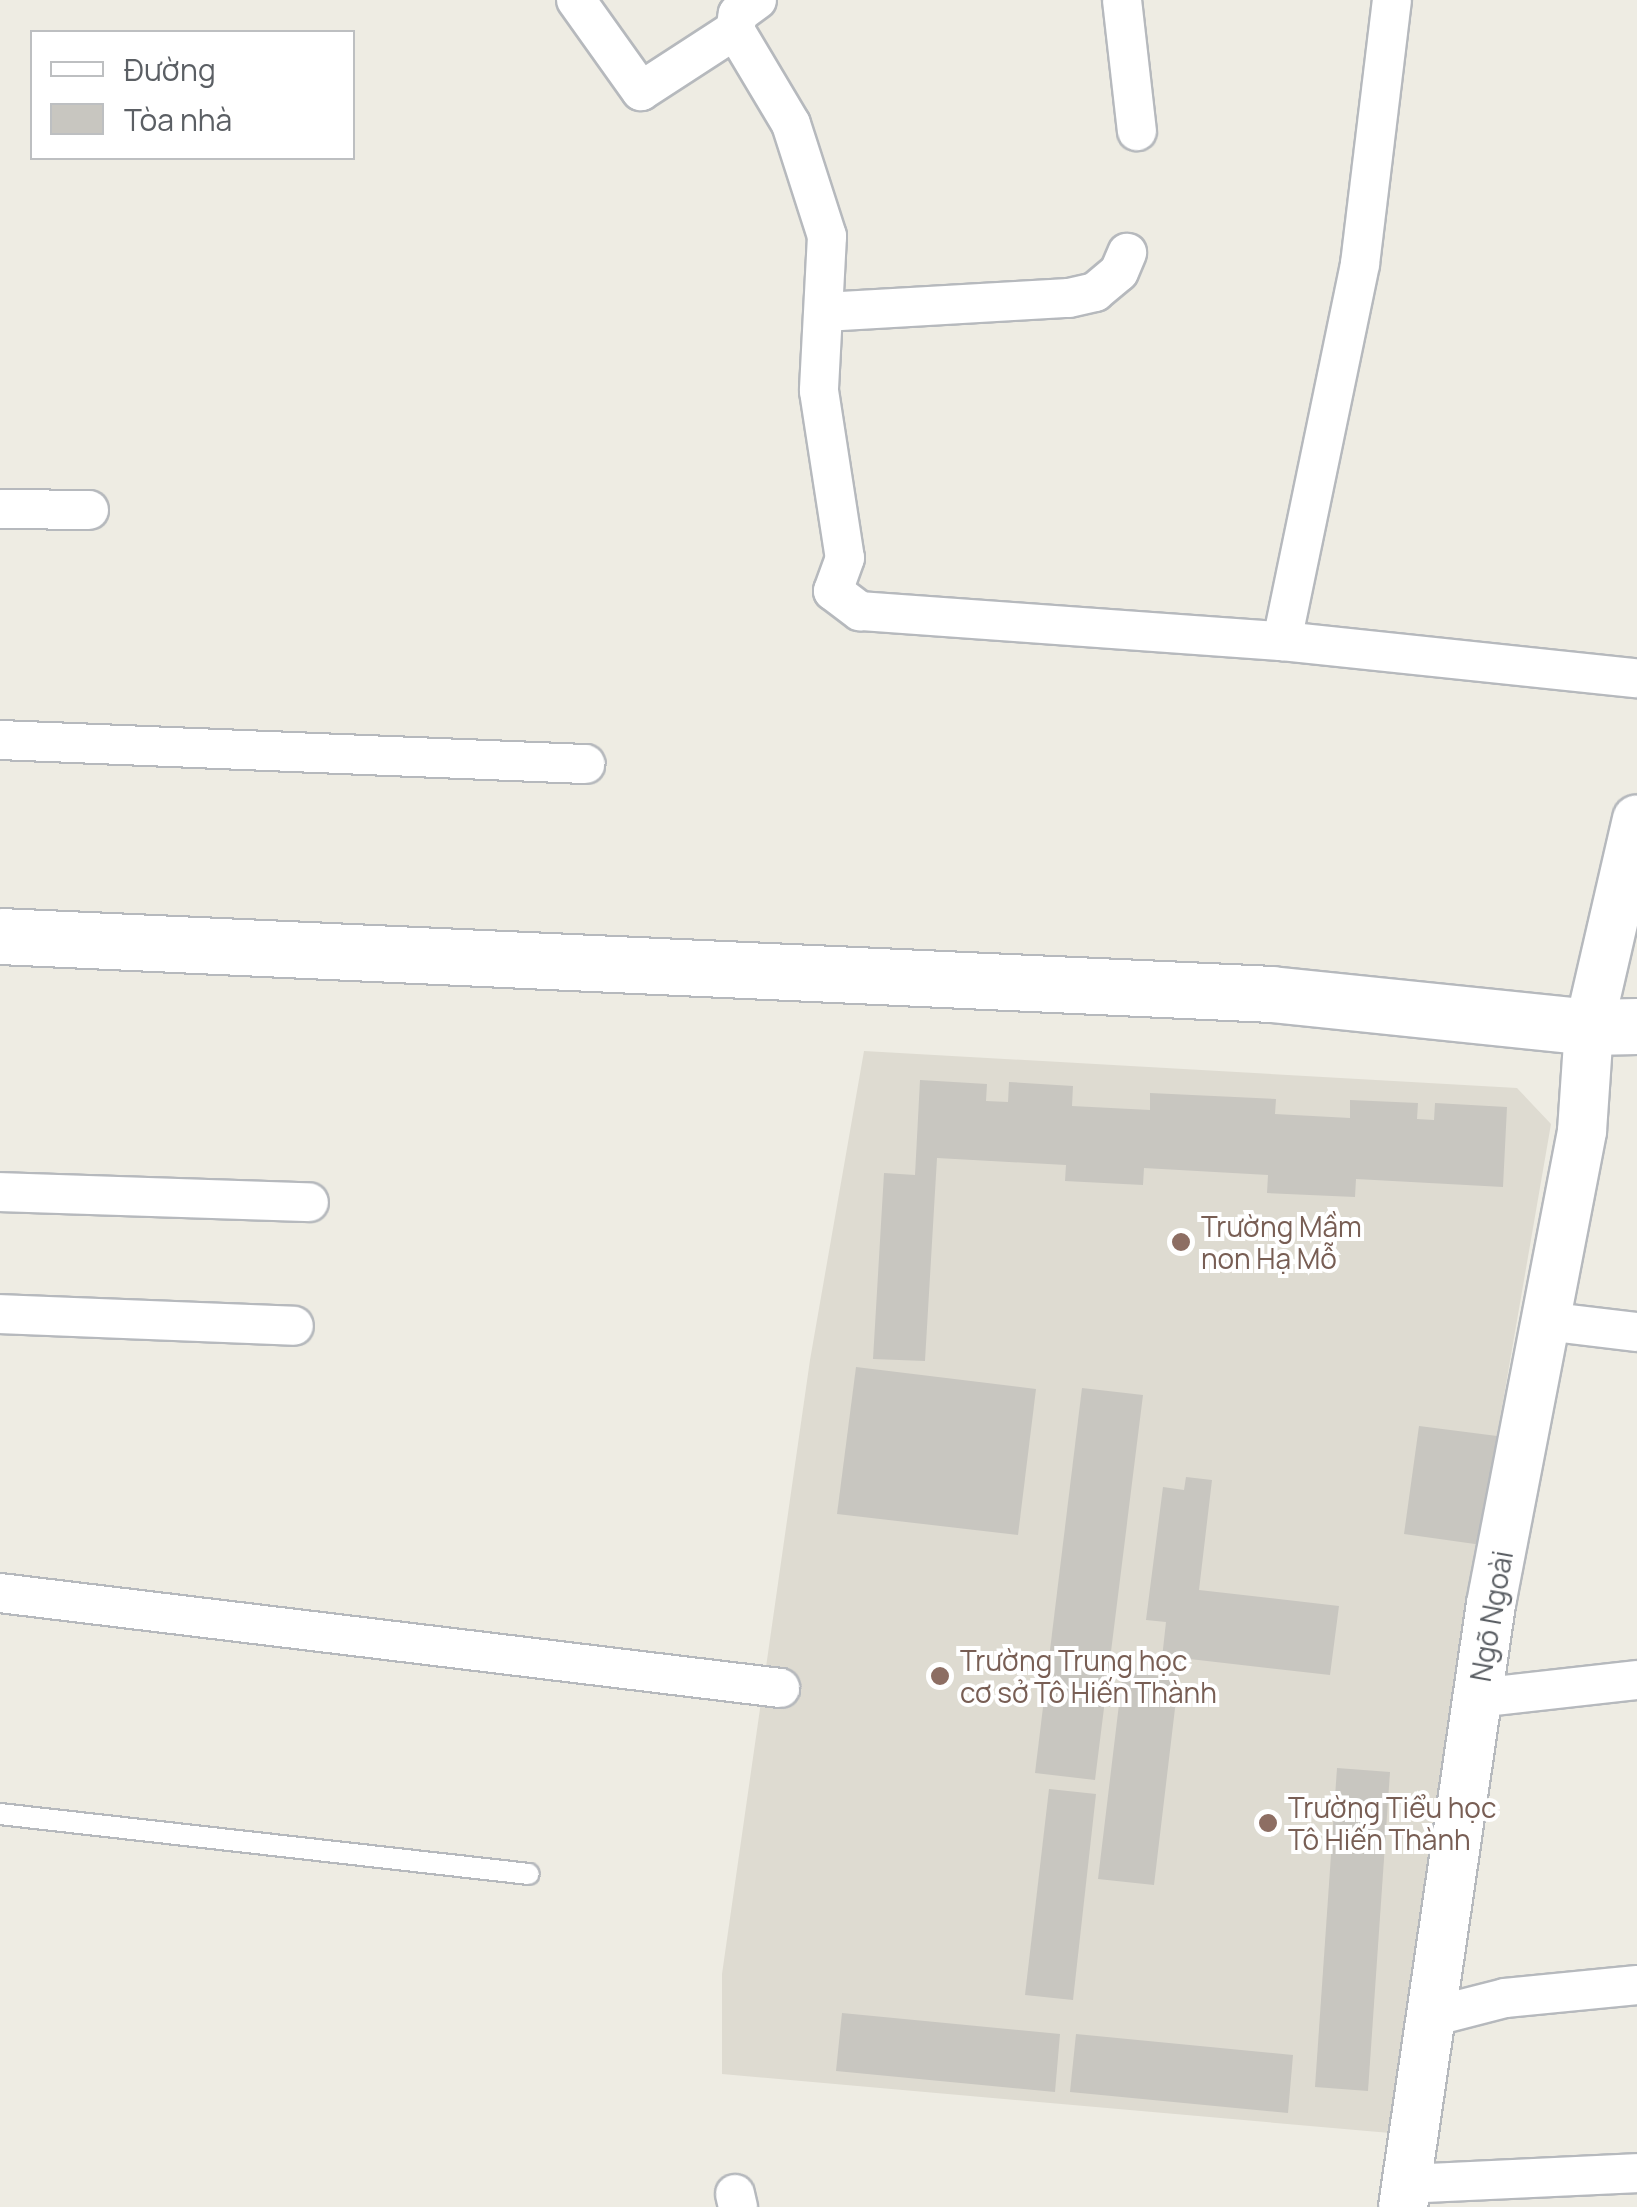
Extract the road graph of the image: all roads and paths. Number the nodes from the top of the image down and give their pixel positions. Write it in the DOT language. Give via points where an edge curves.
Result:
graph roads {
  1 [pos="576,0"];
  2 [pos="1122,0"];
  3 [pos="1392,0"];
  4 [pos="746,15"];
  5 [pos="1137,131"];
  6 [pos="1127,252"];
  7 [pos="824,312"];
  8 [pos="0,509"];
  9 [pos="89,510"];
  10 [pos="1282,641"];
  11 [pos="1637,678"];
  12 [pos="0,740"];
  13 [pos="586,764"];
  14 [pos="1637,819"];
  15 [pos="0,936"];
  16 [pos="1613,1026"];
  17 [pos="0,1192"];
  18 [pos="309,1202"];
  19 [pos="0,1314"];
  20 [pos="1545,1321"];
  21 [pos="294,1326"];
  22 [pos="1637,1332"];
  23 [pos="0,1593"];
  24 [pos="1637,1680"];
  25 [pos="780,1688"];
  26 [pos="1477,1698"];
  27 [pos="0,1814"];
  28 [pos="529,1874"];
  29 [pos="1637,1985"];
  30 [pos="1431,2017"];
  31 [pos="1637,2172"];
  32 [pos="1404,2195"];
  1 -- 4 [label="street" via="641,91"];
  2 -- 5 [label="street"];
  3 -- 10 [label="street" via="1362,247"];
  4 -- 7 [label="street" via="791,124 826,236"];
  6 -- 7 [label="street" via="1107,282 1069,298"];
  7 -- 10 [label="street" via="819,391 845,558 833,591 846,601 860,611 1044,628"];
  8 -- 9 [label="street"];
  10 -- 11 [label="street" via="1566,676"];
  12 -- 13 [label="street"];
  14 -- 16 [label="street, Ngõ Ngoài"];
  15 -- 16 [label="main road" via="1270,994"];
  16 -- 20 [label="street, Ngõ Ngoài" via="1582,1131"];
  17 -- 18 [label="street"];
  19 -- 21 [label="street"];
  20 -- 22 [label="street"];
  20 -- 26 [label="street, Ngõ Ngoài"];
  23 -- 25 [label="street"];
  24 -- 26 [label="street"];
  26 -- 30 [label="street, Ngõ Ngoài"];
  27 -- 28 [label="lane"];
  29 -- 30 [label="street" via="1505,1998"];
  30 -- 32 [label="street, Ngõ Ngoài"];
  31 -- 32 [label="street"];
}
